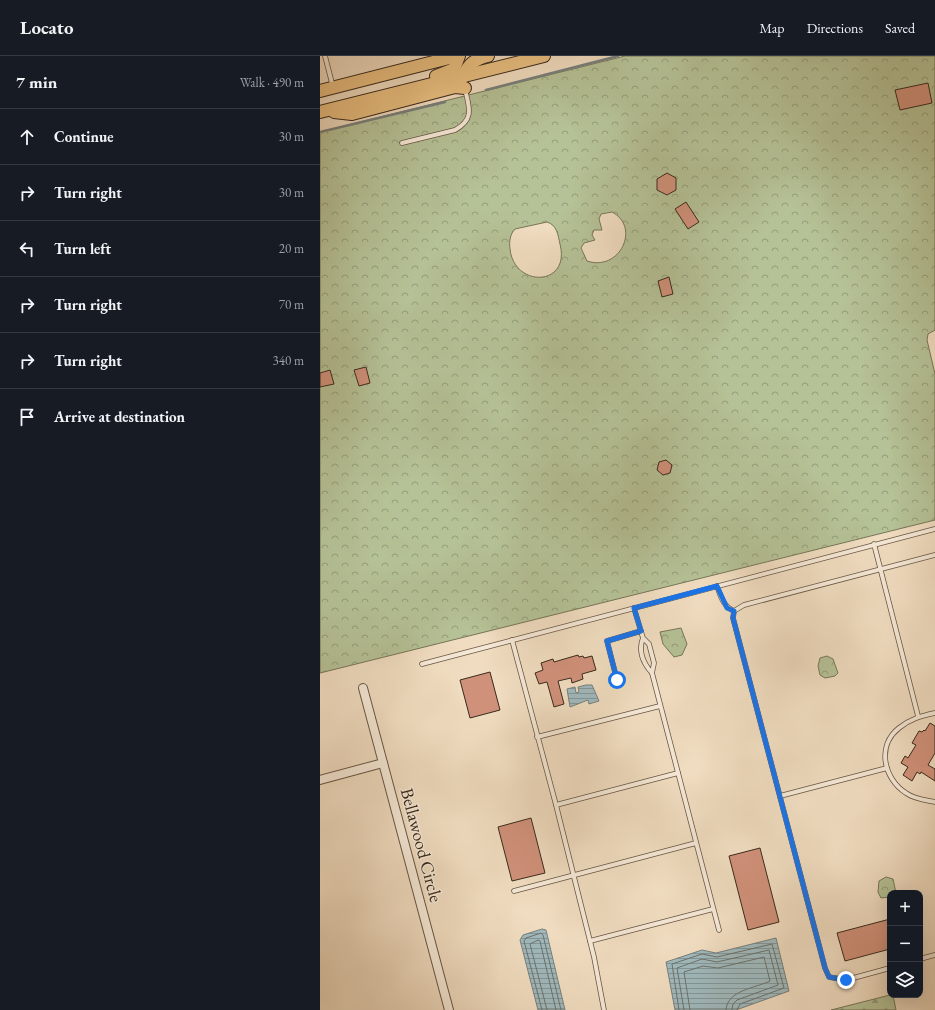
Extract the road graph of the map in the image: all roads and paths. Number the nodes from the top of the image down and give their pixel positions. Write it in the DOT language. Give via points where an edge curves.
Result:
graph roads {
  1 [pos="325,56"];
  2 [pos="458,56"];
  3 [pos="488,56"];
  4 [pos="544,56"];
  5 [pos="464,83"];
  6 [pos="333,87"];
  7 [pos="320,90"];
  8 [pos="322,110"];
  9 [pos="402,143"];
  10 [pos="935,529"];
  11 [pos="874,544"];
  12 [pos="935,556"];
  13 [pos="881,569"];
  14 [pos="717,586"];
  15 [pos="634,608"];
  16 [pos="734,611"];
  17 [pos="641,631"];
  18 [pos="643,638"];
  19 [pos="512,640"];
  20 [pos="422,664"];
  21 [pos="652,673"];
  22 [pos="617,680"];
  23 [pos="363,688"];
  24 [pos="660,706"];
  25 [pos="935,713"];
  26 [pos="918,716"];
  27 [pos="538,737"];
  28 [pos="383,763"];
  29 [pos="887,768"];
  30 [pos="678,773"];
  31 [pos="320,780"];
  32 [pos="780,796"];
  33 [pos="935,802"];
  34 [pos="556,805"];
  35 [pos="696,843"];
  36 [pos="574,874"];
  37 [pos="514,891"];
  38 [pos="713,909"];
  39 [pos="719,930"];
  40 [pos="590,941"];
  41 [pos="935,955"];
  42 [pos="923,958"];
  43 [pos="887,969"];
  44 [pos="449,1010"];
  45 [pos="604,1010"];
  1 -- 6 [label="lane"];
  2 -- 6 [label="main road"];
  2 -- 8 [label="main road" via="458,63 449,72"];
  3 -- 5 [label="main road" via="473,61 466,69"];
  4 -- 5 [label="main road"];
  5 -- 8 [label="main road"];
  5 -- 9 [label="lane" via="469,117 463,125 455,130"];
  6 -- 7 [label="main road"];
  10 -- 11 [label="lane"];
  11 -- 13 [label="lane"];
  11 -- 14 [label="lane"];
  12 -- 13 [label="lane"];
  13 -- 16 [label="lane" via="744,605"];
  13 -- 26 [label="lane"];
  14 -- 15 [label="lane"];
  14 -- 16 [label="lane" via="727,608"];
  15 -- 17 [label="lane"];
  15 -- 19 [label="lane"];
  16 -- 32 [label="lane" via="733,618"];
  17 -- 18 [label="lane"];
  17 -- 22 [label="lane" via="607,641"];
  18 -- 21 [label="lane" via="649,644 654,663"];
  18 -- 21 [label="lane" via="640,647 644,664"];
  19 -- 20 [label="lane"];
  19 -- 27 [label="lane"];
  21 -- 24 [label="lane"];
  23 -- 28 [label="street, Bellawood Circle"];
  24 -- 27 [label="lane"];
  24 -- 30 [label="lane"];
  25 -- 26 [label="lane"];
  26 -- 29 [label="lane" via="898,729 887,743 884,757"];
  27 -- 34 [label="lane"];
  28 -- 31 [label="street"];
  28 -- 44 [label="street, Bellawood Circle"];
  29 -- 32 [label="lane"];
  29 -- 33 [label="lane" via="895,783 906,794"];
  30 -- 34 [label="lane"];
  30 -- 35 [label="lane"];
  32 -- 43 [label="lane" via="829,977 846,980"];
  34 -- 36 [label="lane"];
  35 -- 36 [label="lane"];
  35 -- 38 [label="lane"];
  36 -- 37 [label="lane"];
  36 -- 40 [label="lane"];
  38 -- 39 [label="lane"];
  38 -- 40 [label="lane"];
  40 -- 45 [label="lane"];
  41 -- 42 [label="lane"];
}
